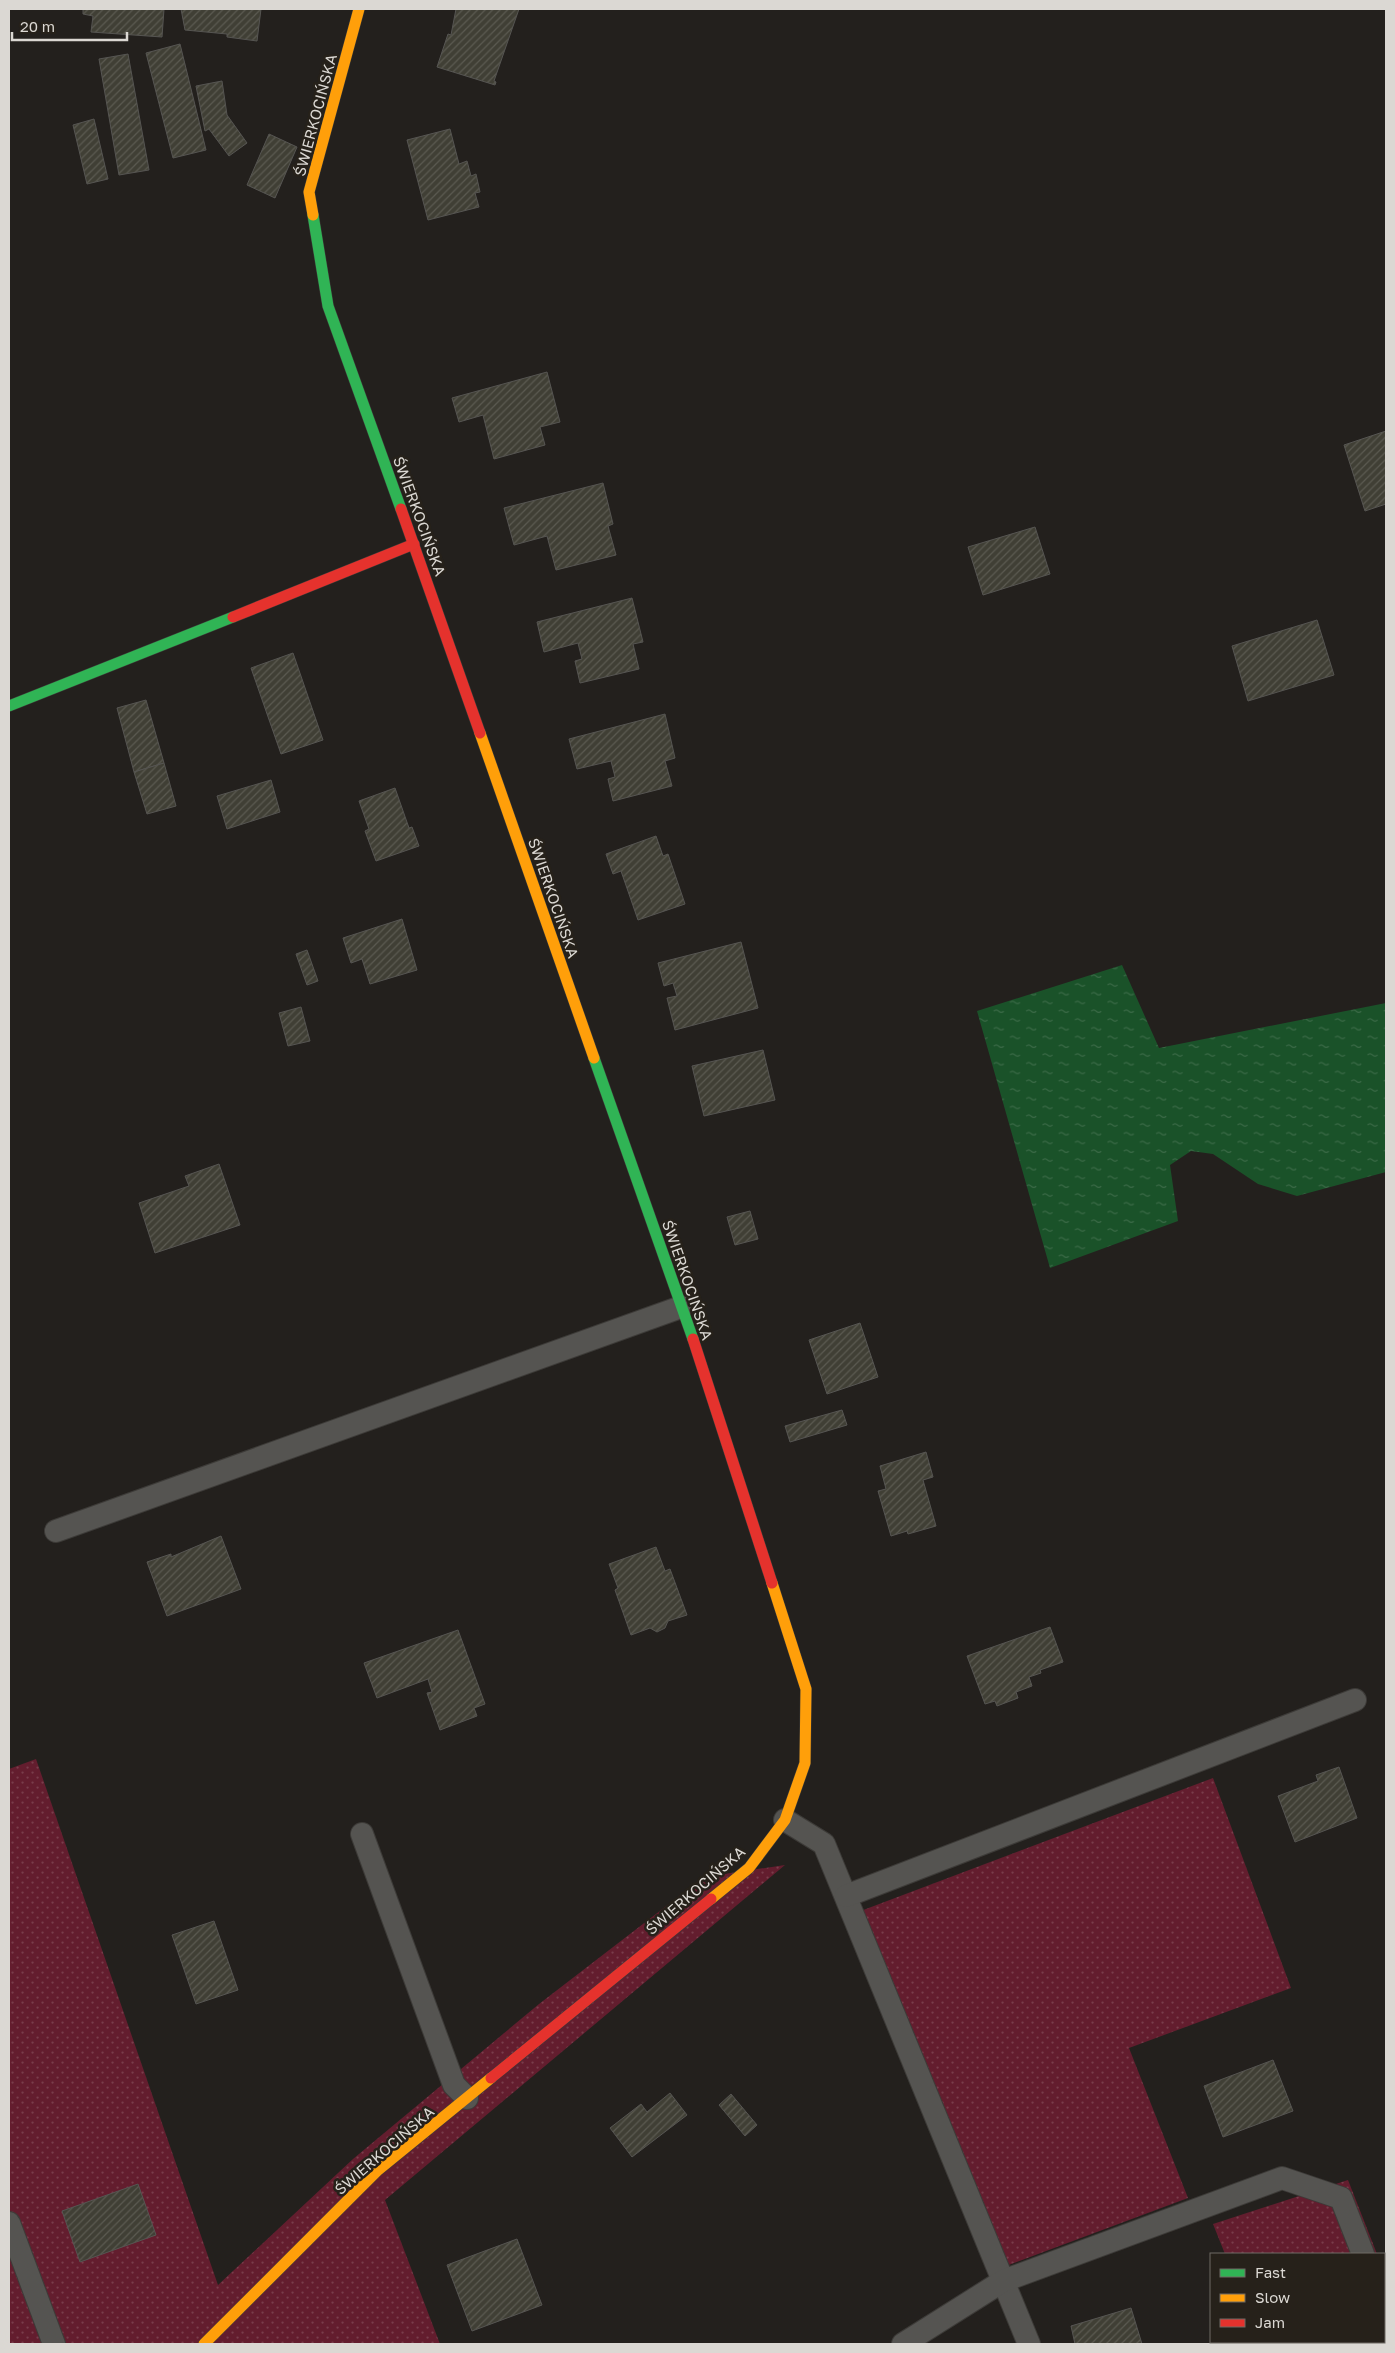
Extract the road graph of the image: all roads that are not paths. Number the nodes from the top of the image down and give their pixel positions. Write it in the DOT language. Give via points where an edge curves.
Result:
graph roads {
  1 [pos="359,9"];
  2 [pos="414,544"];
  3 [pos="9,706"];
  4 [pos="681,1307"];
  5 [pos="56,1531"];
  6 [pos="1355,1700"];
  7 [pos="785,1820"];
  8 [pos="362,1834"];
  9 [pos="846,1896"];
  10 [pos="467,2098"];
  11 [pos="9,2223"];
  12 [pos="1363,2253"];
  13 [pos="1003,2280"];
  14 [pos="54,2344"];
  15 [pos="204,2344"];
  16 [pos="902,2344"];
  17 [pos="1028,2344"];
  1 -- 2 [label="street, ŚWIERKOCIŃSKA" via="309,192 328,306"];
  2 -- 3 [label="street"];
  2 -- 4 [label="street, ŚWIERKOCIŃSKA"];
  4 -- 5 [label="lane"];
  4 -- 7 [label="street, ŚWIERKOCIŃSKA" via="806,1689 805,1763"];
  6 -- 9 [label="lane"];
  7 -- 9 [label="lane" via="824,1844"];
  7 -- 10 [label="street, ŚWIERKOCIŃSKA" via="749,1868"];
  8 -- 10 [label="lane" via="454,2085"];
  9 -- 13 [label="lane"];
  10 -- 15 [label="street, ŚWIERKOCIŃSKA" via="377,2171"];
  11 -- 14 [label="lane"];
  12 -- 13 [label="lane" via="1341,2198 1282,2178"];
  13 -- 16 [label="lane"];
  13 -- 17 [label="lane"];
}
